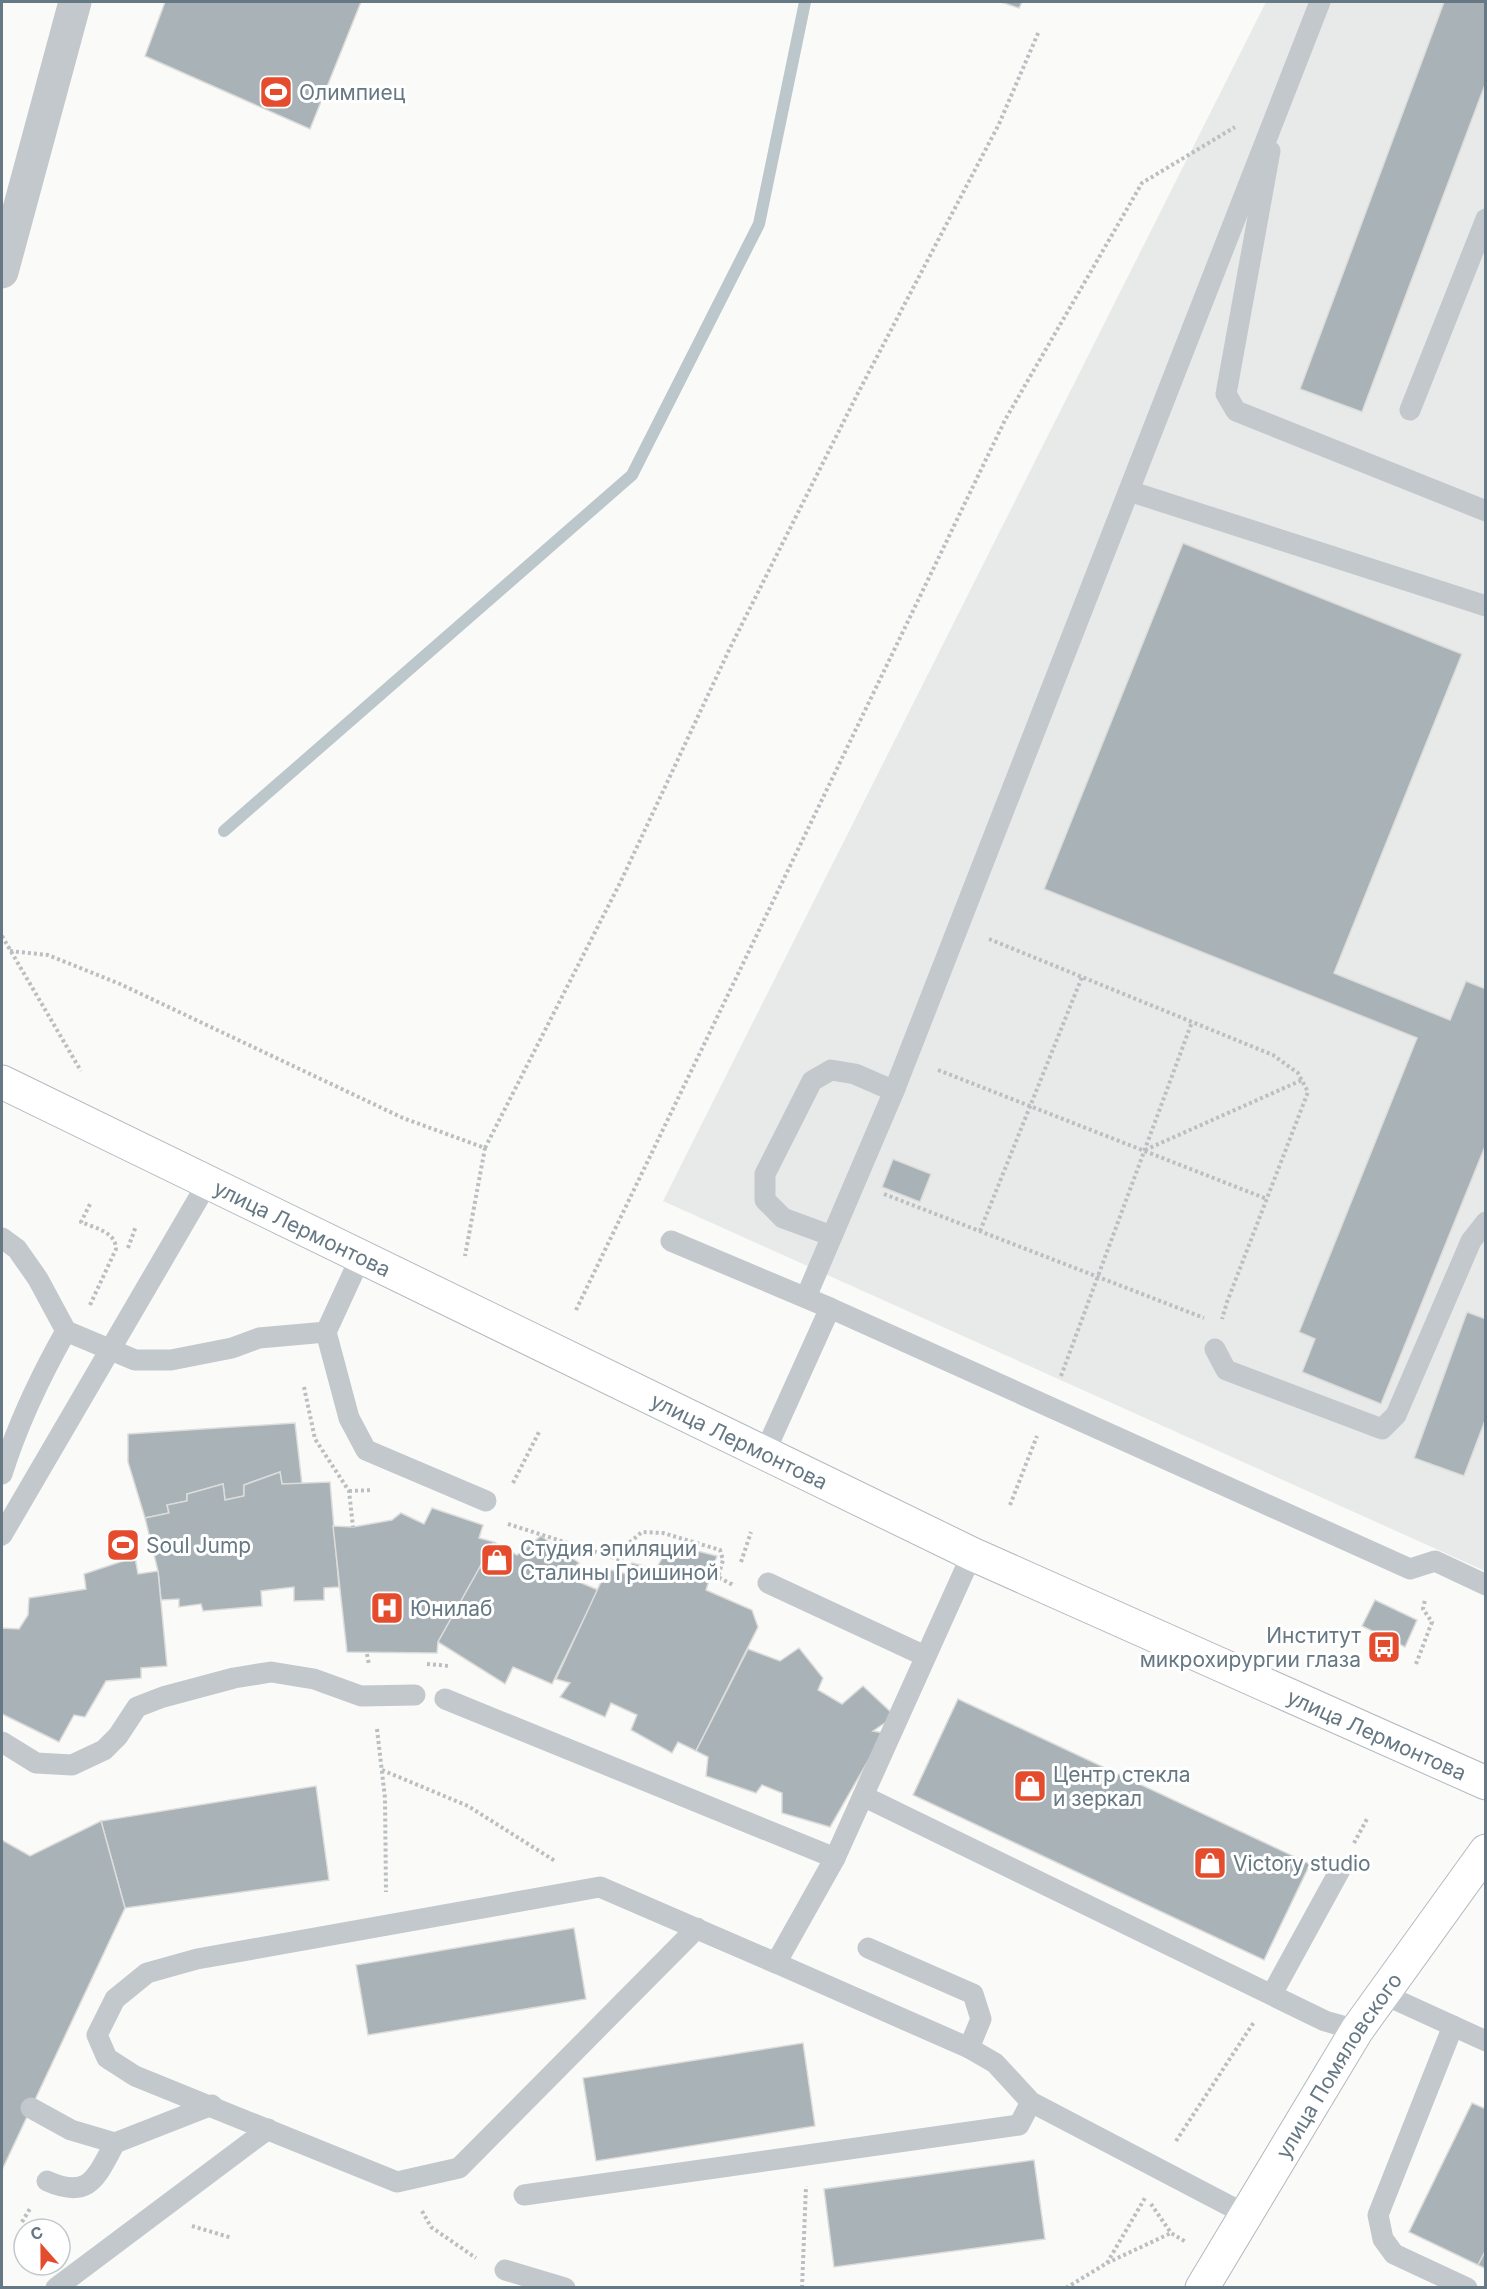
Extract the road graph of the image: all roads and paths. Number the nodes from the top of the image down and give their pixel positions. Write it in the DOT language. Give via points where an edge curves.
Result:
graph roads {
  1 [pos="75,2"];
  2 [pos="1320,2"];
  3 [pos="1039,31"];
  4 [pos="1280,100"];
  5 [pos="1485,219"];
  6 [pos="2,272"];
  7 [pos="1410,410"];
  8 [pos="1129,491"];
  9 [pos="1485,511"];
  10 [pos="1485,606"];
  11 [pos="958,927"];
  12 [pos="2,936"];
  13 [pos="10,951"];
  14 [pos="1082,977"];
  15 [pos="1192,1022"];
  16 [pos="907,1058"];
  17 [pos="81,1071"];
  18 [pos="1302,1080"];
  19 [pos="2,1082"];
  20 [pos="894,1091"];
  21 [pos="1030,1106"];
  22 [pos="485,1148"];
  23 [pos="1144,1151"];
  24 [pos="208,1182"];
  25 [pos="855,1183"];
  26 [pos="1267,1198"];
  27 [pos="90,1204"];
  28 [pos="1485,1222"];
  29 [pos="136,1226"];
  30 [pos="980,1231"];
  31 [pos="832,1236"];
  32 [pos="2,1239"];
  33 [pos="132,1239"];
  34 [pos="671,1241"];
  35 [pos="361,1256"];
  36 [pos="465,1256"];
  37 [pos="1097,1276"];
  38 [pos="806,1297"];
  39 [pos="830,1308"];
  40 [pos="576,1310"];
  41 [pos="87,1311"];
  42 [pos="1221,1324"];
  43 [pos="66,1331"];
  44 [pos="326,1332"];
  45 [pos="1215,1349"];
  46 [pos="109,1350"];
  47 [pos="1065,1368"];
  48 [pos="307,1401"];
  49 [pos="539,1432"];
  50 [pos="765,1452"];
  51 [pos="524,1462"];
  52 [pos="2,1474"];
  53 [pos="486,1501"];
  54 [pos="504,1522"];
  55 [pos="353,1527"];
  56 [pos="751,1532"];
  57 [pos="2,1535"];
  58 [pos="972,1554"];
  59 [pos="1446,1566"];
  60 [pos="739,1568"];
  61 [pos="736,1577"];
  62 [pos="768,1583"];
  63 [pos="1485,1585"];
  64 [pos="925,1656"];
  65 [pos="1416,1664"];
  66 [pos="415,1695"];
  67 [pos="445,1699"];
  68 [pos="378,1737"];
  69 [pos="2,1742"];
  70 [pos="381,1770"];
  71 [pos="1485,1783"];
  72 [pos="863,1796"];
  73 [pos="1485,1851"];
  74 [pos="835,1858"];
  75 [pos="1340,1870"];
  76 [pos="600,1887"];
  77 [pos="386,1925"];
  78 [pos="697,1928"];
  79 [pos="868,1948"];
  80 [pos="776,1963"];
  81 [pos="1272,1994"];
  82 [pos="1383,1994"];
  83 [pos="1453,2026"];
  84 [pos="1356,2030"];
  85 [pos="1485,2040"];
  86 [pos="969,2048"];
  87 [pos="1031,2102"];
  88 [pos="212,2104"];
  89 [pos="31,2108"];
  90 [pos="268,2129"];
  91 [pos="115,2143"];
  92 [pos="807,2156"];
  93 [pos="1158,2169"];
  94 [pos="47,2181"];
  95 [pos="524,2195"];
  96 [pos="1146,2197"];
  97 [pos="29,2210"];
  98 [pos="1245,2214"];
  99 [pos="25,2217"];
  100 [pos="193,2226"];
  101 [pos="431,2227"];
  102 [pos="1171,2233"];
  103 [pos="232,2238"];
  104 [pos="1186,2242"];
  105 [pos="468,2254"];
  106 [pos="1107,2263"];
  107 [pos="505,2270"];
  108 [pos="1074,2285"];
  109 [pos="56,2288"];
  110 [pos="565,2288"];
  111 [pos="802,2288"];
  112 [pos="1066,2288"];
  113 [pos="1203,2288"];
  114 [pos="1467,2288"];
  1 -- 6 [label="street"];
  2 -- 4 [label="lane"];
  3 -- 22 [label="path" via="999,124 730,648 621,881"];
  4 -- 8 [label="lane"];
  4 -- 9 [label="lane" via="1226,394 1236,411"];
  4 -- 40 [label="path" via="1142,183 1005,420"];
  5 -- 7 [label="lane"];
  8 -- 10 [label="lane"];
  8 -- 11 [label="lane"];
  11 -- 14 [label="path"];
  11 -- 16 [label="lane"];
  12 -- 13 [label="path"];
  13 -- 17 [label="path"];
  13 -- 22 [label="path" via="48,955 110,980 403,1118"];
  14 -- 15 [label="path"];
  14 -- 21 [label="path"];
  15 -- 18 [label="path" via="1273,1055"];
  15 -- 23 [label="path"];
  16 -- 20 [label="lane"];
  16 -- 21 [label="path"];
  18 -- 23 [label="path"];
  18 -- 26 [label="path" via="1308,1092"];
  19 -- 24 [label="main road, улица Лермонтова"];
  20 -- 25 [label="lane"];
  20 -- 31 [label="lane" via="855,1074 831,1070 812,1081 765,1174 765,1200 783,1218"];
  21 -- 23 [label="path"];
  21 -- 30 [label="path"];
  22 -- 36 [label="path"];
  23 -- 26 [label="path"];
  23 -- 37 [label="path"];
  24 -- 35 [label="main road, улица Лермонтова"];
  24 -- 46 [label="lane"];
  25 -- 30 [label="path"];
  25 -- 31 [label="lane"];
  26 -- 42 [label="path"];
  27 -- 41 [label="path" via="81,1222 112,1236 116,1249"];
  28 -- 45 [label="lane" via="1471,1241 1396,1414 1382,1429 1226,1370"];
  29 -- 33 [label="path"];
  30 -- 37 [label="path"];
  31 -- 38 [label="lane"];
  32 -- 43 [label="lane" via="17,1249 38,1279"];
  34 -- 38 [label="lane"];
  35 -- 44 [label="lane"];
  35 -- 50 [label="main road, улица Лермонтова"];
  37 -- 42 [label="path"];
  37 -- 47 [label="path"];
  38 -- 39 [label="lane"];
  39 -- 50 [label="lane"];
  39 -- 59 [label="lane" via="1410,1569 1435,1561"];
  42 -- 45 [label="path"];
  43 -- 46 [label="lane"];
  43 -- 52 [label="lane" via="13,1437"];
  44 -- 46 [label="lane" via="260,1338 171,1360 135,1360"];
  44 -- 53 [label="lane" via="349,1418 366,1450"];
  46 -- 57 [label="lane"];
  48 -- 55 [label="path" via="315,1439 350,1491"];
  49 -- 51 [label="path"];
  50 -- 58 [label="main road, улица Лермонтова"];
  54 -- 61 [label="path" via="621,1560 630,1542 642,1532 663,1533 720,1550 723,1560 718,1577 733,1586"];
  56 -- 60 [label="path"];
  58 -- 64 [label="lane"];
  58 -- 71 [label="main road, улица Лермонтова"];
  59 -- 63 [label="lane"];
  59 -- 65 [label="path" via="1425,1599 1423,1609 1432,1622"];
  62 -- 64 [label="lane"];
  64 -- 72 [label="lane"];
  66 -- 69 [label="lane" via="361,1696 314,1679 271,1672 137,1707 104,1750 72,1766 36,1763"];
  67 -- 74 [label="lane"];
  68 -- 70 [label="path"];
  70 -- 76 [label="path" via="468,1806"];
  70 -- 77 [label="path" via="385,1798"];
  72 -- 74 [label="lane"];
  72 -- 81 [label="lane"];
  73 -- 82 [label="main road, улица Помяловского"];
  74 -- 80 [label="lane"];
  75 -- 81 [label="lane"];
  76 -- 77 [label="lane"];
  76 -- 78 [label="lane"];
  77 -- 88 [label="lane" via="197,1959 147,1973 115,1999 97,2035 107,2058 135,2076"];
  78 -- 80 [label="lane"];
  78 -- 90 [label="lane" via="459,2168 397,2181"];
  79 -- 86 [label="lane" via="973,1994 981,2019"];
  80 -- 86 [label="lane"];
  81 -- 84 [label="lane" via="1325,2021"];
  81 -- 93 [label="path"];
  82 -- 83 [label="lane"];
  82 -- 84 [label="main road, улица Помяловского"];
  83 -- 85 [label="lane"];
  83 -- 114 [label="lane" via="1378,2216 1383,2239 1394,2254"];
  84 -- 98 [label="main road, улица Помяловского"];
  86 -- 87 [label="lane" via="995,2063"];
  87 -- 92 [label="lane" via="1019,2125"];
  87 -- 93 [label="lane"];
  88 -- 90 [label="lane"];
  88 -- 91 [label="lane"];
  89 -- 91 [label="lane" via="71,2130"];
  90 -- 109 [label="lane"];
  91 -- 94 [label="lane" via="96,2178 83,2187 66,2190"];
  92 -- 95 [label="lane"];
  92 -- 111 [label="path"];
  93 -- 96 [label="path"];
  93 -- 98 [label="lane"];
  96 -- 102 [label="path"];
  96 -- 106 [label="path"];
  97 -- 99 [label="path"];
  98 -- 113 [label="main road, улица Помяловского"];
  100 -- 103 [label="path"];
  101 -- 105 [label="path"];
  102 -- 104 [label="path"];
  102 -- 106 [label="path"];
  106 -- 108 [label="path"];
  107 -- 110 [label="lane"];
  108 -- 112 [label="path"];
}
